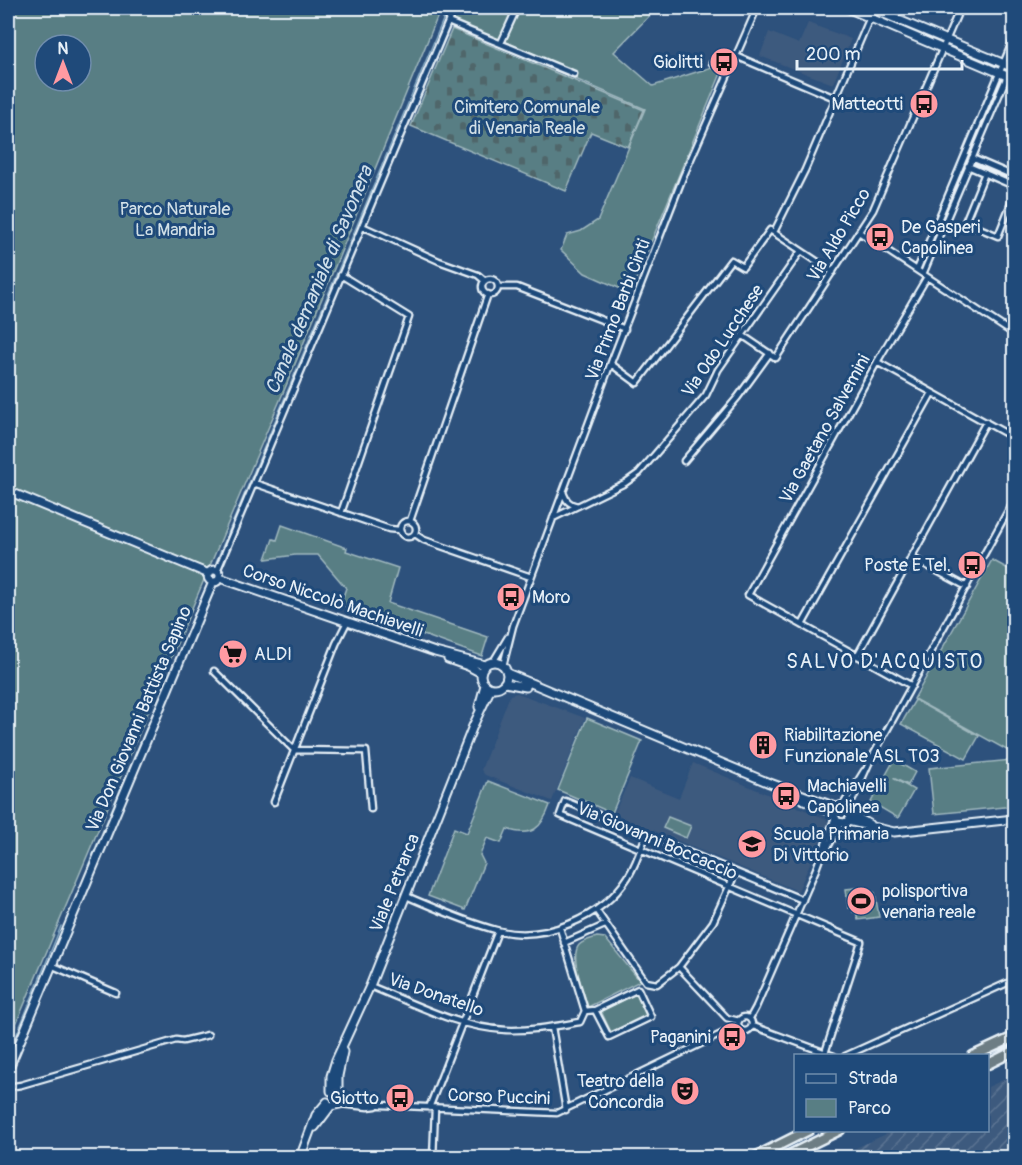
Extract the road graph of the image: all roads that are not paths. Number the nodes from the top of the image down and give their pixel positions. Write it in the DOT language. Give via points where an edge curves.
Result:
graph roads {
  1 [pos="454,8"];
  2 [pos="517,8"];
  3 [pos="757,8"];
  4 [pos="847,8"];
  5 [pos="960,8"];
  6 [pos="871,11"];
  7 [pos="448,21"];
  8 [pos="1014,38"];
  9 [pos="946,40"];
  10 [pos="501,43"];
  11 [pos="942,48"];
  12 [pos="736,56"];
  13 [pos="712,63"];
  14 [pos="1011,65"];
  15 [pos="574,74"];
  16 [pos="1008,76"];
  17 [pos="835,98"];
  18 [pos="972,158"];
  19 [pos="968,166"];
  20 [pos="985,173"];
  21 [pos="1014,176"];
  22 [pos="1014,186"];
  23 [pos="1014,196"];
  24 [pos="362,226"];
  25 [pos="772,231"];
  26 [pos="859,232"];
  27 [pos="801,251"];
  28 [pos="916,270"];
  29 [pos="833,272"];
  30 [pos="341,275"];
  31 [pos="925,275"];
  32 [pos="485,281"];
  33 [pos="498,287"];
  34 [pos="488,294"];
  35 [pos="625,328"];
  36 [pos="1014,334"];
  37 [pos="742,335"];
  38 [pos="770,353"];
  39 [pos="877,362"];
  40 [pos="611,363"];
  41 [pos="932,393"];
  42 [pos="986,422"];
  43 [pos="1014,438"];
  44 [pos="684,461"];
  45 [pos="254,483"];
  46 [pos="8,492"];
  47 [pos="563,492"];
  48 [pos="1014,500"];
  49 [pos="578,506"];
  50 [pos="341,513"];
  51 [pos="553,518"];
  52 [pos="410,521"];
  53 [pos="399,530"];
  54 [pos="415,534"];
  55 [pos="911,557"];
  56 [pos="217,577"];
  57 [pos="531,577"];
  58 [pos="967,587"];
  59 [pos="347,622"];
  60 [pos="513,626"];
  61 [pos="802,626"];
  62 [pos="435,652"];
  63 [pos="857,656"];
  64 [pos="489,663"];
  65 [pos="504,666"];
  66 [pos="214,671"];
  67 [pos="481,673"];
  68 [pos="507,673"];
  69 [pos="505,683"];
  70 [pos="488,687"];
  71 [pos="912,687"];
  72 [pos="559,695"];
  73 [pos="294,750"];
  74 [pos="274,802"];
  75 [pos="371,809"];
  76 [pos="842,814"];
  77 [pos="1014,819"];
  78 [pos="646,835"];
  79 [pos="641,849"];
  80 [pos="93,868"];
  81 [pos="736,872"];
  82 [pos="729,886"];
  83 [pos="406,896"];
  84 [pos="802,900"];
  85 [pos="596,910"];
  86 [pos="796,915"];
  87 [pos="605,924"];
  88 [pos="560,928"];
  89 [pos="498,931"];
  90 [pos="564,943"];
  91 [pos="58,950"];
  92 [pos="51,965"];
  93 [pos="679,967"];
  94 [pos="1014,980"];
  95 [pos="646,982"];
  96 [pos="370,986"];
  97 [pos="638,990"];
  98 [pos="116,993"];
  99 [pos="595,1010"];
  100 [pos="585,1011"];
  101 [pos="750,1018"];
  102 [pos="463,1022"];
  103 [pos="738,1023"];
  104 [pos="753,1026"];
  105 [pos="552,1027"];
  106 [pos="208,1035"];
  107 [pos="1014,1037"];
  108 [pos="1014,1051"];
  109 [pos="825,1053"];
  110 [pos="828,1054"];
  111 [pos="849,1054"];
  112 [pos="977,1054"];
  113 [pos="989,1063"];
  114 [pos="8,1070"];
  115 [pos="8,1087"];
  116 [pos="334,1091"];
  117 [pos="341,1101"];
  118 [pos="329,1104"];
  119 [pos="432,1108"];
  120 [pos="566,1110"];
  121 [pos="807,1132"];
  122 [pos="838,1132"];
  123 [pos="8,1154"];
  124 [pos="11,1158"];
  125 [pos="300,1158"];
  126 [pos="433,1158"];
  127 [pos="753,1158"];
  128 [pos="783,1158"];
  1 -- 7 [label="street, Via Don Giovanni Battista Sapino"];
  2 -- 10 [label="street"];
  3 -- 12 [label="street, Via Primo Barbi Cinti"];
  4 -- 6 [label="street"];
  5 -- 9 [label="street, Via Aldo Picco"];
  6 -- 9 [label="street"];
  6 -- 11 [label="street"];
  6 -- 17 [label="street"];
  7 -- 10 [label="street"];
  7 -- 24 [label="street, Via Don Giovanni Battista Sapino"];
  8 -- 14 [label="street"];
  9 -- 11 [label="street, Via Aldo Picco"];
  9 -- 14 [label="street"];
  10 -- 15 [label="street"];
  11 -- 16 [label="street"];
  11 -- 26 [label="street, Via Aldo Picco" via="873,210"];
  12 -- 13 [label="street"];
  12 -- 17 [label="street"];
  12 -- 35 [label="street, Via Primo Barbi Cinti" via="683,177"];
  14 -- 16 [label="street"];
  16 -- 18 [label="street, Via Gaetano Salvemini"];
  16 -- 28 [label="street"];
  17 -- 25 [label="street" via="805,170"];
  18 -- 19 [label="street, Via Gaetano Salvemini"];
  18 -- 21 [label="street"];
  19 -- 20 [label="street"];
  19 -- 31 [label="street, Via Gaetano Salvemini"];
  20 -- 22 [label="street"];
  20 -- 23 [label="street" via="965,222 998,236"];
  24 -- 30 [label="street, Via Don Giovanni Battista Sapino"];
  24 -- 32 [label="street"];
  25 -- 27 [label="street"];
  25 -- 40 [label="street" via="743,267 731,260 637,383"];
  26 -- 28 [label="street"];
  26 -- 29 [label="street, Via Aldo Picco"];
  27 -- 29 [label="street"];
  27 -- 37 [label="street, Via Odo Lucchese"];
  28 -- 31 [label="street"];
  29 -- 38 [label="street, Via Aldo Picco" via="776,358"];
  30 -- 45 [label="street, Via Don Giovanni Battista Sapino"];
  30 -- 50 [label="street" via="409,317"];
  31 -- 36 [label="street"];
  31 -- 39 [label="street, Via Gaetano Salvemini"];
  32 -- 33 [label="street" via="492,279"];
  32 -- 34 [label="street" via="483,288"];
  33 -- 34 [label="street" via="495,293"];
  33 -- 35 [label="street" via="518,287"];
  34 -- 52 [label="street"];
  35 -- 40 [label="street, Via Primo Barbi Cinti"];
  37 -- 38 [label="street"];
  37 -- 49 [label="street, Via Odo Lucchese" via="706,395 639,472 626,483"];
  38 -- 44 [label="street"];
  39 -- 41 [label="street"];
  39 -- 61 [label="street, Via Gaetano Salvemini" via="748,595"];
  40 -- 47 [label="street, Via Primo Barbi Cinti"];
  41 -- 42 [label="street"];
  41 -- 61 [label="street"];
  42 -- 43 [label="street"];
  42 -- 55 [label="street"];
  45 -- 50 [label="street"];
  45 -- 56 [label="street, Via Don Giovanni Battista Sapino"];
  46 -- 56 [label="street" via="209,574 209,580"];
  47 -- 49 [label="street" via="570,504"];
  47 -- 51 [label="street, Via Primo Barbi Cinti"];
  48 -- 58 [label="street"];
  49 -- 51 [label="street"];
  50 -- 53 [label="street"];
  51 -- 57 [label="street, Via Primo Barbi Cinti"];
  52 -- 53 [label="street" via="402,523"];
  52 -- 54 [label="street" via="416,526"];
  53 -- 54 [label="street" via="405,537"];
  54 -- 57 [label="street"];
  55 -- 58 [label="street"];
  55 -- 63 [label="street"];
  56 -- 59 [label="street, Corso Niccolò Machiavelli"];
  56 -- 80 [label="street, Via Don Giovanni Battista Sapino"];
  57 -- 60 [label="street, Via Primo Barbi Cinti"];
  58 -- 71 [label="street"];
  59 -- 62 [label="street, Corso Niccolò Machiavelli"];
  59 -- 73 [label="street"];
  60 -- 64 [label="street, Via Primo Barbi Cinti"];
  60 -- 65 [label="street, Via Primo Barbi Cinti"];
  61 -- 63 [label="street"];
  62 -- 64 [label="street, Corso Niccolò Machiavelli"];
  62 -- 67 [label="street, Corso Niccolò Machiavelli"];
  63 -- 71 [label="street"];
  64 -- 65 [label="street"];
  64 -- 67 [label="street"];
  65 -- 68 [label="street"];
  66 -- 73 [label="street"];
  67 -- 70 [label="street"];
  68 -- 69 [label="street"];
  68 -- 72 [label="street"];
  69 -- 70 [label="street" via="499,688"];
  69 -- 72 [label="street"];
  70 -- 83 [label="street, Viale Petrarca"];
  71 -- 76 [label="street"];
  72 -- 76 [label="street"];
  73 -- 74 [label="street"];
  73 -- 75 [label="street" via="366,752"];
  76 -- 77 [label="street" via="894,832"];
  76 -- 84 [label="street"];
  78 -- 79 [label="street"];
  78 -- 79 [label="street, Via Giovanni Boccaccio" via="565,801 560,815"];
  78 -- 81 [label="street, Via Giovanni Boccaccio"];
  79 -- 82 [label="street, Via Giovanni Boccaccio"];
  79 -- 85 [label="street" via="627,878"];
  80 -- 91 [label="street, Via Don Giovanni Battista Sapino"];
  80 -- 91 [label="street, Via Don Giovanni Battista Sapino" via="75,901"];
  81 -- 82 [label="street"];
  81 -- 84 [label="street, Via Giovanni Boccaccio"];
  82 -- 86 [label="street, Via Giovanni Boccaccio"];
  82 -- 93 [label="street" via="713,922"];
  83 -- 89 [label="street"];
  83 -- 96 [label="street, Viale Petrarca"];
  84 -- 86 [label="street"];
  85 -- 87 [label="street"];
  85 -- 88 [label="street"];
  86 -- 101 [label="street"];
  86 -- 109 [label="street, Via Giovanni Boccaccio" via="861,942"];
  87 -- 90 [label="street"];
  87 -- 95 [label="street"];
  88 -- 89 [label="street" via="540,932"];
  88 -- 90 [label="street"];
  89 -- 102 [label="street"];
  90 -- 100 [label="street"];
  91 -- 92 [label="street, Via Don Giovanni Battista Sapino"];
  92 -- 98 [label="street"];
  92 -- 114 [label="street, Via Don Giovanni Battista Sapino"];
  93 -- 95 [label="street" via="657,984"];
  93 -- 103 [label="street" via="727,1018"];
  94 -- 111 [label="street"];
  95 -- 97 [label="street"];
  96 -- 102 [label="street, Via Donatello"];
  96 -- 116 [label="street, Viale Petrarca" via="336,1060 331,1076"];
  97 -- 99 [label="street"];
  97 -- 99 [label="street" via="651,1017 609,1037"];
  99 -- 100 [label="street"];
  100 -- 105 [label="street, Via Donatello" via="580,1022"];
  101 -- 103 [label="street" via="742,1017"];
  101 -- 104 [label="street"];
  102 -- 105 [label="street, Via Donatello" via="506,1030"];
  102 -- 119 [label="street"];
  103 -- 104 [label="street" via="745,1031"];
  103 -- 120 [label="street, Corso Puccini"];
  104 -- 109 [label="street"];
  105 -- 120 [label="street"];
  106 -- 115 [label="street" via="176,1040"];
  107 -- 112 [label="highway"];
  108 -- 113 [label="highway"];
  109 -- 110 [label="street"];
  116 -- 117 [label="street"];
  116 -- 118 [label="street, Viale Petrarca" via="326,1095"];
  117 -- 118 [label="street"];
  117 -- 119 [label="street, Corso Puccini"];
  118 -- 125 [label="street"];
  119 -- 120 [label="street, Corso Puccini" via="549,1114"];
  119 -- 126 [label="street"];
  121 -- 127 [label="highway"];
  122 -- 128 [label="highway"];
  123 -- 124 [label="street"];
}
